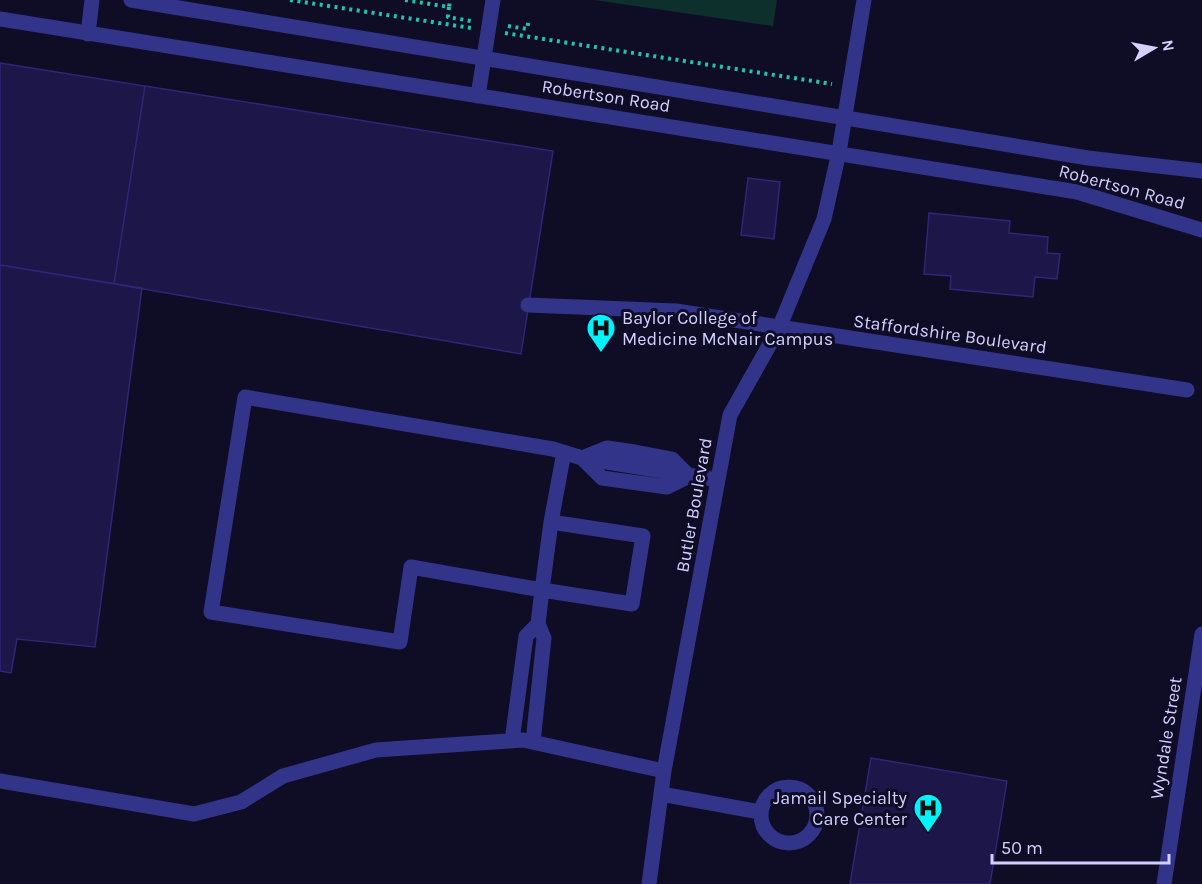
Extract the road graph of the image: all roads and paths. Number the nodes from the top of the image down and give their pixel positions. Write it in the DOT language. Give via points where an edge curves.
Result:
graph roads {
  1 [pos="92,0"];
  2 [pos="131,0"];
  3 [pos="290,0"];
  4 [pos="405,0"];
  5 [pos="450,0"];
  6 [pos="493,0"];
  7 [pos="864,0"];
  8 [pos="0,20"];
  9 [pos="488,31"];
  10 [pos="88,34"];
  11 [pos="484,58"];
  12 [pos="831,84"];
  13 [pos="478,96"];
  14 [pos="844,118"];
  15 [pos="839,152"];
  16 [pos="1202,171"];
  17 [pos="1202,230"];
  18 [pos="528,305"];
  19 [pos="779,328"];
  20 [pos="1187,390"];
  21 [pos="564,452"];
  22 [pos="718,480"];
  23 [pos="551,522"];
  24 [pos="542,590"];
  25 [pos="538,624"];
  26 [pos="1202,634"];
  27 [pos="512,741"];
  28 [pos="533,742"];
  29 [pos="664,771"];
  30 [pos="0,781"];
  31 [pos="661,794"];
  32 [pos="760,812"];
  33 [pos="649,884"];
  34 [pos="1164,884"];
  1 -- 10 [label="street"];
  2 -- 11 [label="street, Robertson Road"];
  3 -- 9 [label="path"];
  4 -- 5 [label="path" via="449,7"];
  6 -- 9 [label="street"];
  7 -- 14 [label="street, Butler Boulevard"];
  8 -- 10 [label="street, Robertson Road"];
  9 -- 11 [label="street"];
  9 -- 12 [label="path"];
  10 -- 13 [label="street, Robertson Road"];
  11 -- 13 [label="street"];
  11 -- 14 [label="street, Robertson Road"];
  13 -- 15 [label="street, Robertson Road"];
  14 -- 15 [label="street, Butler Boulevard"];
  14 -- 16 [label="street, Robertson Road" via="1088,158"];
  15 -- 17 [label="street, Robertson Road" via="1077,192"];
  15 -- 19 [label="street, Butler Boulevard" via="824,219"];
  18 -- 19 [label="street, Staffordshire Boulevard" via="676,311"];
  19 -- 20 [label="street, Staffordshire Boulevard"];
  19 -- 22 [label="street, Butler Boulevard" via="730,415"];
  21 -- 22 [label="street"];
  21 -- 23 [label="street"];
  21 -- 24 [label="street" via="245,397 211,612 400,642 411,567"];
  22 -- 29 [label="street, Butler Boulevard"];
  23 -- 24 [label="street"];
  23 -- 24 [label="street" via="643,536 632,604"];
  24 -- 25 [label="street"];
  25 -- 27 [label="street" via="526,636"];
  25 -- 28 [label="street" via="544,638"];
  26 -- 34 [label="street, Wyndale Street"];
  27 -- 28 [label="street"];
  27 -- 30 [label="street" via="376,750 283,776 241,801 194,814"];
  28 -- 29 [label="street"];
  29 -- 31 [label="street, Butler Boulevard"];
  31 -- 32 [label="street"];
  31 -- 33 [label="street, Butler Boulevard"];
}
